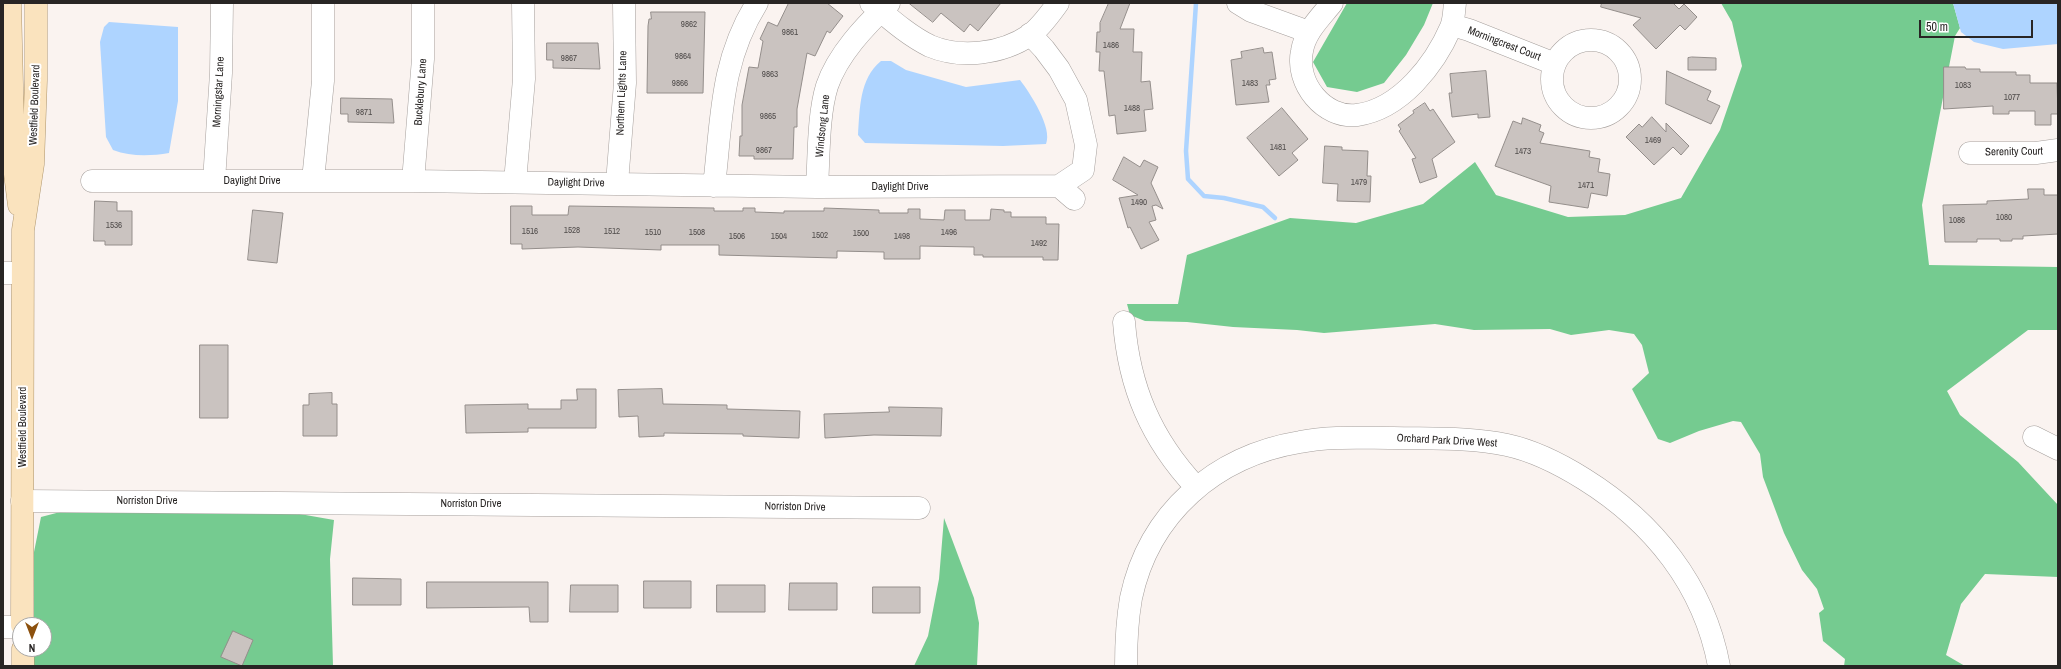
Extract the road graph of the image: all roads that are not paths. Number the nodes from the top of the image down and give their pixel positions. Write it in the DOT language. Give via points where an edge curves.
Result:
graph roads {
  1 [pos="10,3"];
  2 [pos="36,3"];
  3 [pos="222,3"];
  4 [pos="323,3"];
  5 [pos="423,3"];
  6 [pos="523,3"];
  7 [pos="624,3"];
  8 [pos="757,3"];
  9 [pos="1058,3"];
  10 [pos="1238,3"];
  11 [pos="1332,3"];
  12 [pos="1455,3"];
  13 [pos="880,6"];
  14 [pos="1452,26"];
  15 [pos="1309,32"];
  16 [pos="1030,34"];
  17 [pos="1555,64"];
  18 [pos="2058,150"];
  19 [pos="1970,152"];
  20 [pos="313,180"];
  21 [pos="413,180"];
  22 [pos="92,181"];
  23 [pos="214,181"];
  24 [pos="515,182"];
  25 [pos="617,183"];
  26 [pos="714,186"];
  27 [pos="817,187"];
  28 [pos="23,230"];
  29 [pos="13,273"];
  30 [pos="1124,322"];
  31 [pos="2034,437"];
  32 [pos="2058,449"];
  33 [pos="1196,487"];
  34 [pos="22,501"];
  35 [pos="919,508"];
  36 [pos="21,617"];
  37 [pos="1126,666"];
  38 [pos="1719,666"];
  1 -- 28 [label="main road, Westfield Boulevard" via="14,166"];
  2 -- 28 [label="main road, Westfield Boulevard" via="33,164"];
  3 -- 23 [label="street, Morningstar Lane" via="221,73"];
  4 -- 20 [label="street" via="322,81"];
  5 -- 21 [label="street, Bucklebury Lane" via="423,60"];
  6 -- 24 [label="street" via="524,79"];
  7 -- 25 [label="street, Northern Lights Lane" via="624,83"];
  8 -- 26 [label="street" via="736,41 727,72"];
  9 -- 16 [label="street"];
  10 -- 15 [label="street" via="1251,11"];
  11 -- 15 [label="street"];
  12 -- 14 [label="street"];
  13 -- 16 [label="street" via="918,40 956,52 968,53 1000,48"];
  13 -- 27 [label="street, Windsong Lane" via="844,54 827,87"];
  14 -- 15 [label="street" via="1429,66 1414,83 1390,102 1357,115 1332,110 1316,98 1305,82 1300,62"];
  14 -- 17 [label="street, Morningcrest Court" via="1469,30"];
  16 -- 27 [label="street, Daylight Drive" via="1059,69 1076,100 1086,145 1083,170 1067,192"];
  18 -- 19 [label="street, Serenity Court"];
  20 -- 21 [label="street, Daylight Drive"];
  20 -- 23 [label="street, Daylight Drive"];
  21 -- 24 [label="street, Daylight Drive"];
  22 -- 23 [label="street, Daylight Drive"];
  24 -- 25 [label="street, Daylight Drive"];
  25 -- 26 [label="street, Daylight Drive"];
  26 -- 27 [label="street, Daylight Drive"];
  28 -- 29 [label="main road, Westfield Boulevard"];
  29 -- 34 [label="main road, Westfield Boulevard"];
  30 -- 33 [label="street" via="1129,365 1140,402 1168,454"];
  31 -- 32 [label="street"];
  33 -- 37 [label="street, Orchard Park Drive West" via="1169,517 1140,568 1129,611"];
  33 -- 38 [label="street, Orchard Park Drive West" via="1230,464 1250,455 1282,445 1316,439 1451,440 1493,443 1522,449 1550,459 1593,485 1656,537 1684,575 1698,603"];
  34 -- 35 [label="street, Norriston Drive"];
  34 -- 36 [label="main road, Westfield Boulevard"];
}
